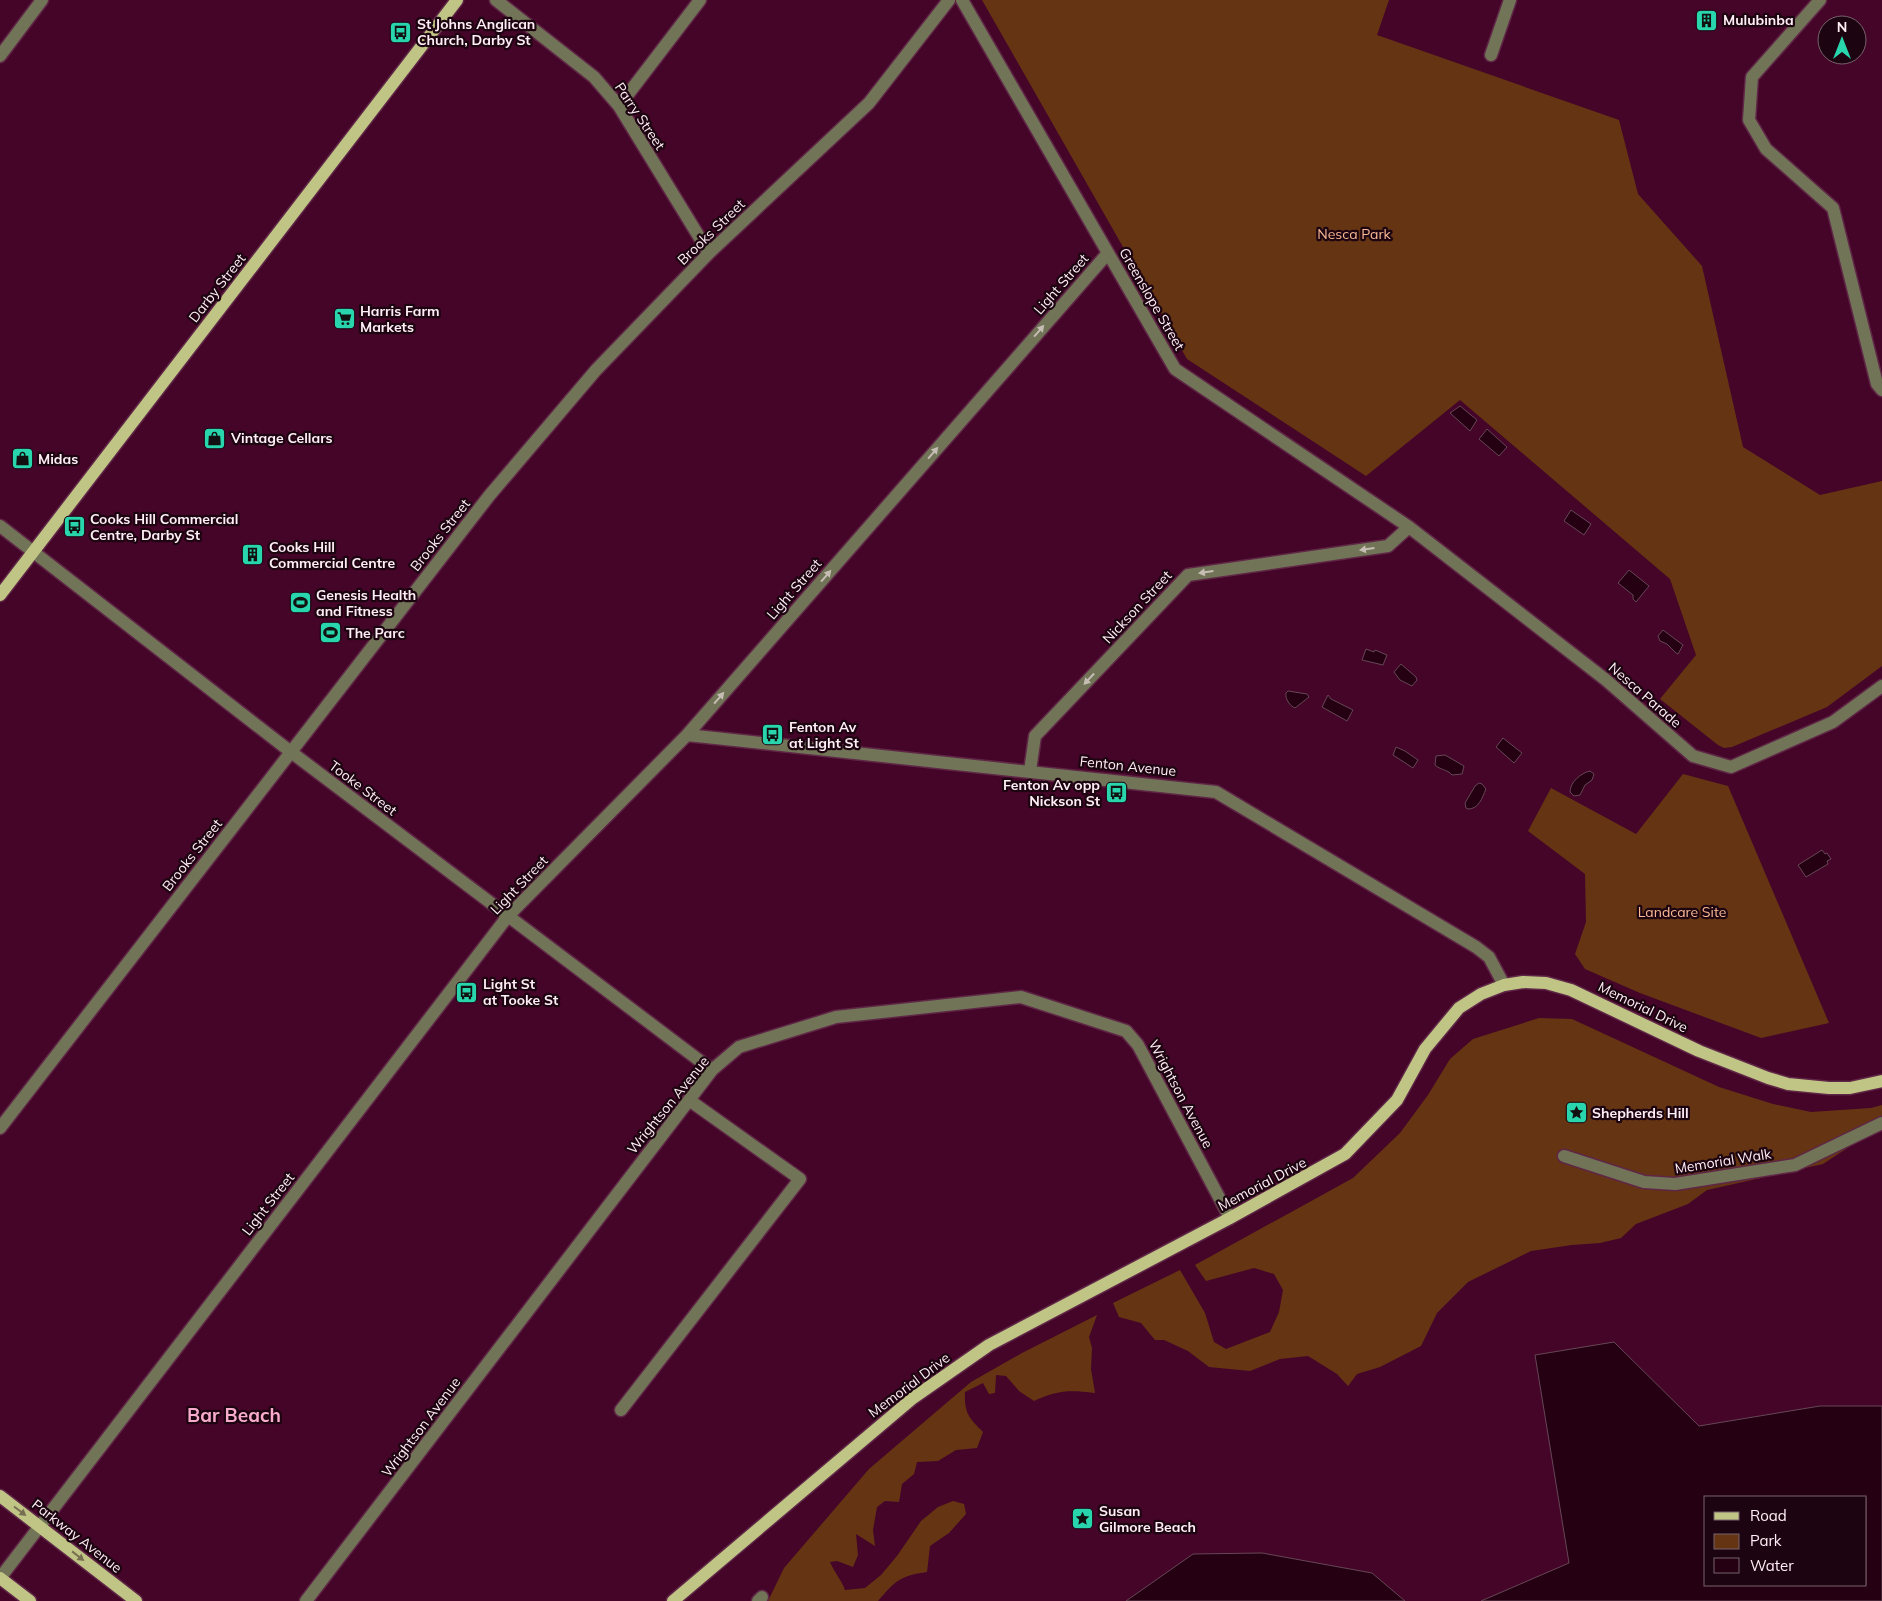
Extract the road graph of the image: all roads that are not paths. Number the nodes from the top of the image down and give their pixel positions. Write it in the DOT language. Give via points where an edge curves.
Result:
graph roads {
  1 [pos="42,0"];
  2 [pos="457,0"];
  3 [pos="496,0"];
  4 [pos="700,0"];
  5 [pos="949,0"];
  6 [pos="962,0"];
  7 [pos="1510,0"];
  8 [pos="1820,0"];
  9 [pos="1491,55"];
  10 [pos="0,56"];
  11 [pos="619,106"];
  12 [pos="709,253"];
  13 [pos="1108,253"];
  14 [pos="1882,390"];
  15 [pos="0,526"];
  16 [pos="1409,527"];
  17 [pos="33,552"];
  18 [pos="0,595"];
  19 [pos="1882,686"];
  20 [pos="687,735"];
  21 [pos="290,752"];
  22 [pos="1030,771"];
  23 [pos="508,916"];
  24 [pos="1504,985"];
  25 [pos="712,1070"];
  26 [pos="1882,1081"];
  27 [pos="689,1100"];
  28 [pos="1882,1123"];
  29 [pos="0,1128"];
  30 [pos="1564,1156"];
  31 [pos="1230,1218"];
  32 [pos="621,1410"];
  33 [pos="0,1496"];
  34 [pos="40,1526"];
  35 [pos="0,1578"];
  36 [pos="30,1601"];
  37 [pos="136,1601"];
  38 [pos="306,1601"];
  39 [pos="673,1601"];
  1 -- 10 [label="street"];
  2 -- 17 [label="main road, Darby Street"];
  3 -- 11 [label="street, Parry Street" via="594,77"];
  4 -- 11 [label="street"];
  5 -- 12 [label="street, Brooks Street" via="869,103"];
  6 -- 13 [label="street, Greenslope Street"];
  7 -- 9 [label="street"];
  8 -- 14 [label="street" via="1752,77 1749,120 1766,149 1833,208 1876,384"];
  11 -- 12 [label="street, Parry Street"];
  12 -- 21 [label="street, Brooks Street" via="596,370 489,496"];
  13 -- 16 [label="street, Greenslope Street" via="1175,369"];
  20 -- 13 [label="street, Light Street, one-way"];
  15 -- 17 [label="street, Tooke Street"];
  16 -- 19 [label="street, Nesca Parade" via="1606,680 1693,756 1731,767 1833,722"];
  16 -- 22 [label="street, Nickson Street, one-way" via="1388,546 1188,575 1035,736"];
  17 -- 18 [label="main road, Darby Street"];
  17 -- 21 [label="street, Tooke Street"];
  20 -- 22 [label="street, Fenton Avenue"];
  20 -- 23 [label="street, Light Street"];
  21 -- 23 [label="street, Tooke Street"];
  21 -- 29 [label="street, Brooks Street"];
  22 -- 24 [label="street, Fenton Avenue" via="1216,792 1476,947 1489,957"];
  23 -- 25 [label="street, Tooke Street"];
  23 -- 34 [label="street, Light Street"];
  24 -- 26 [label="main road, Memorial Drive" via="1546,983 1572,990 1724,1062 1788,1084 1850,1088"];
  24 -- 31 [label="main road, Memorial Drive" via="1459,1008 1425,1049 1397,1100 1345,1154"];
  25 -- 27 [label="street, Wrightson Avenue"];
  25 -- 31 [label="street, Wrightson Avenue" via="739,1047 836,1017 1021,997 1126,1031 1134,1039"];
  27 -- 32 [label="street" via="800,1179"];
  27 -- 38 [label="street, Wrightson Avenue"];
  28 -- 30 [label="street, Memorial Walk" via="1795,1164 1675,1184 1644,1182"];
  31 -- 39 [label="main road, Memorial Drive" via="989,1345 913,1398"];
  33 -- 34 [label="main road, Parkway Avenue, one-way"];
  34 -- 35 [label="street, Light Street"];
  34 -- 37 [label="main road, Parkway Avenue, one-way"];
  35 -- 36 [label="main road"];
}
